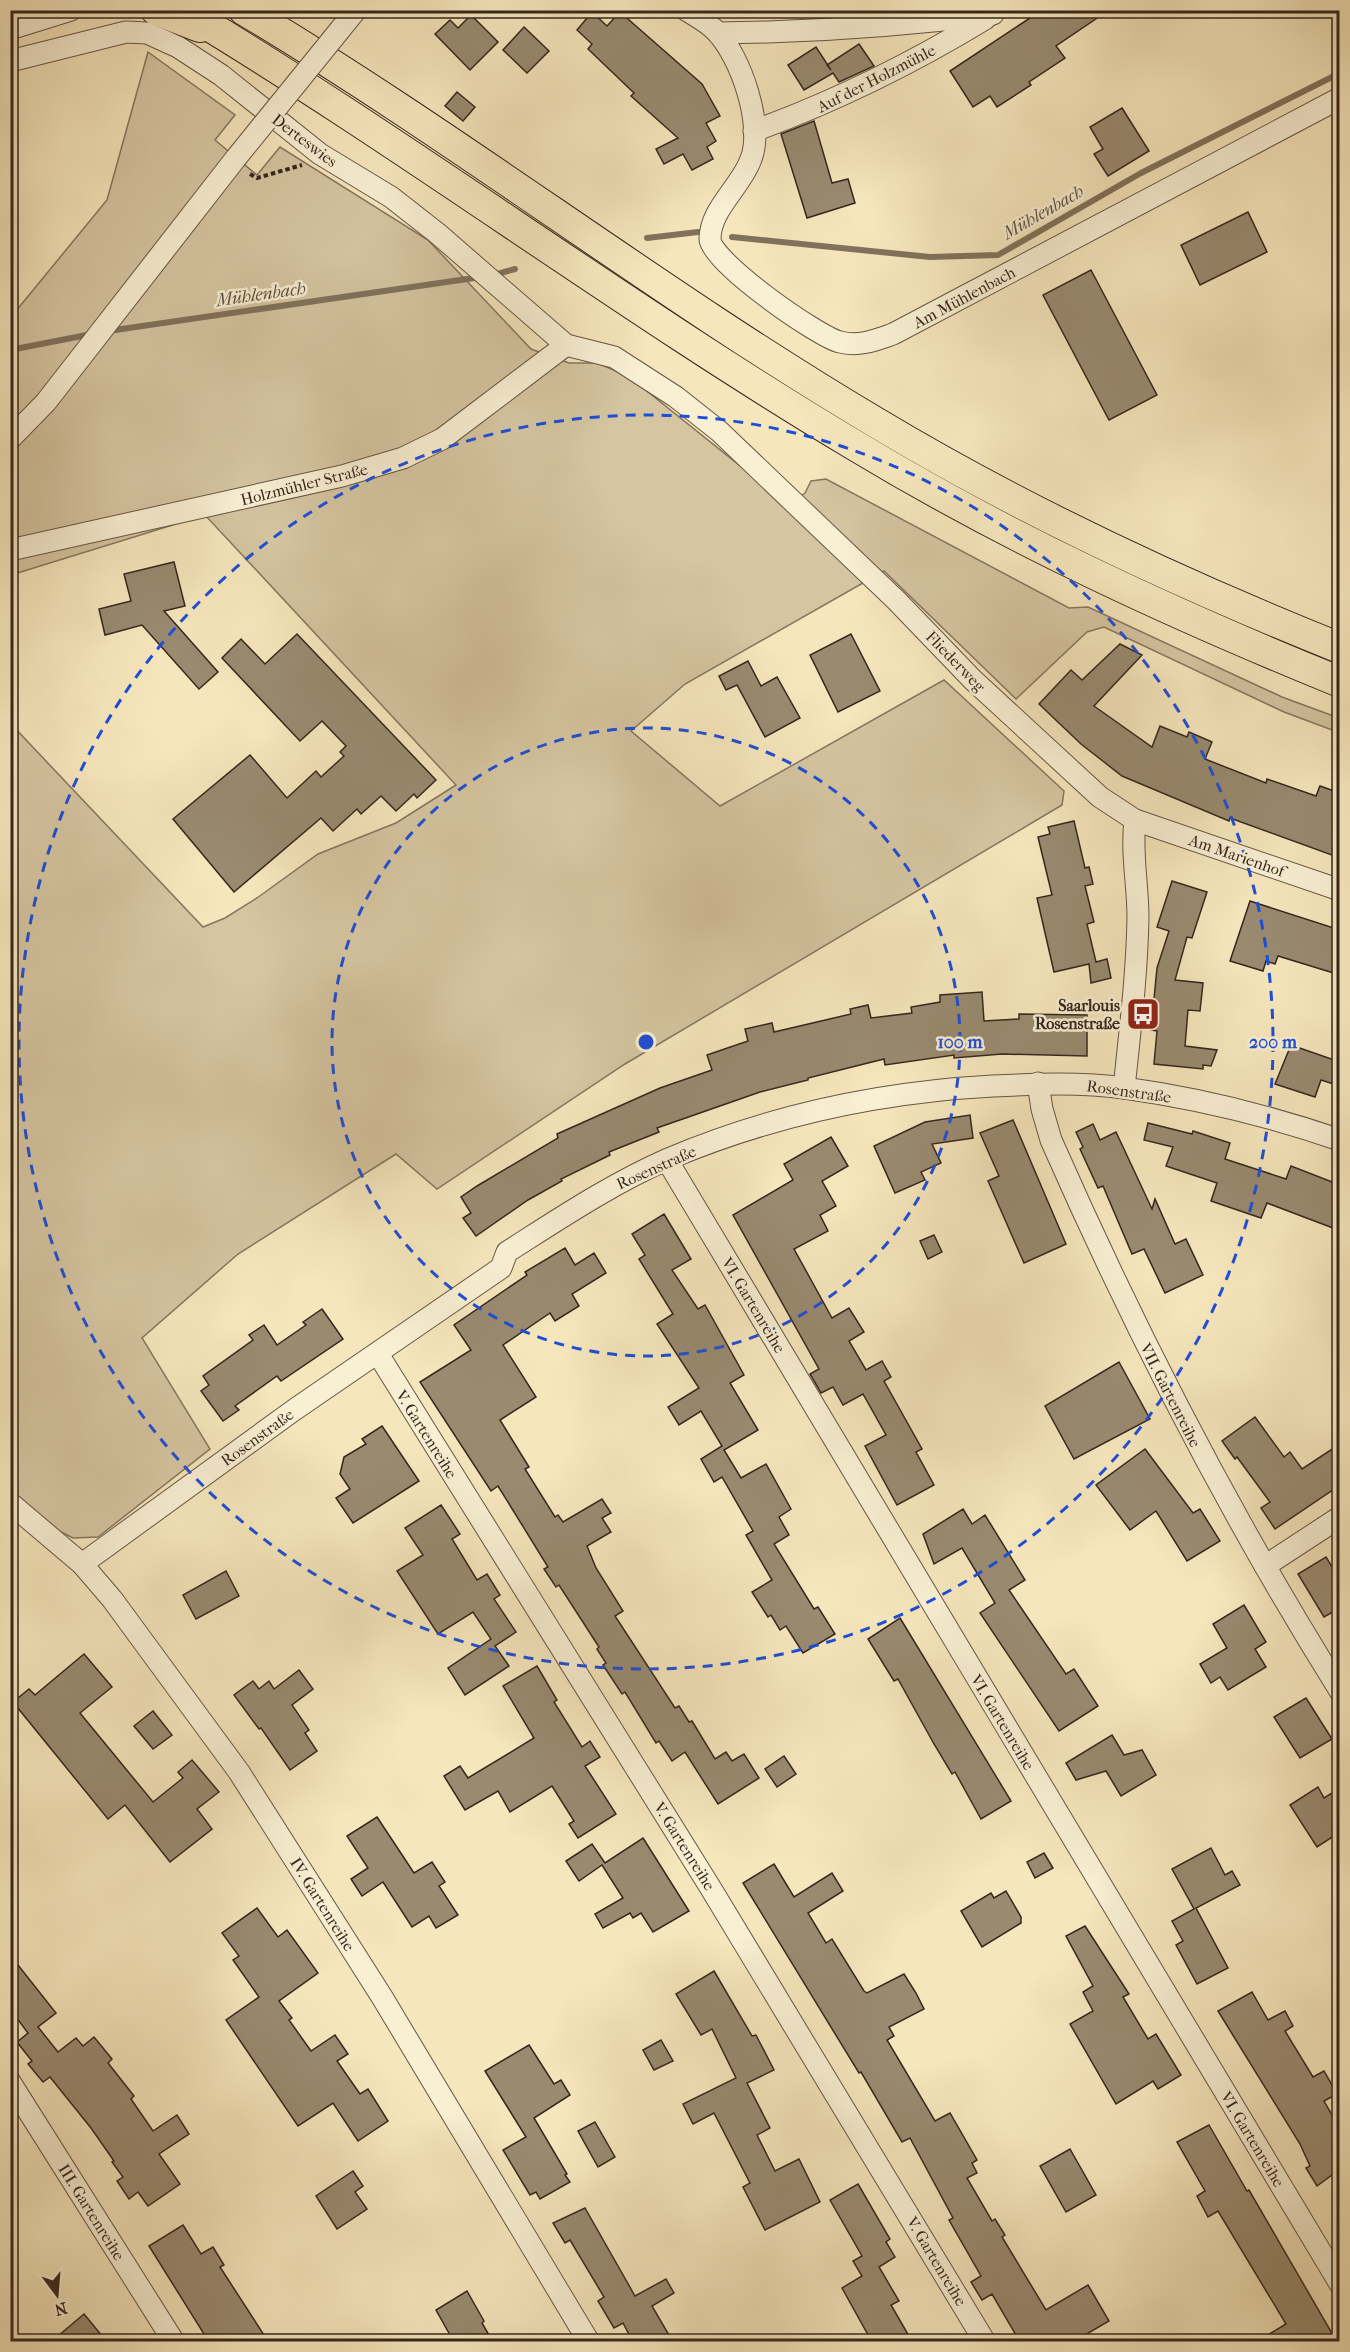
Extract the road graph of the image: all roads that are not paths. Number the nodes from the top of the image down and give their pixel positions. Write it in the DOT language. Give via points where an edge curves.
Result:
graph roads {
  1 [pos="71,10"];
  2 [pos="156,10"];
  3 [pos="183,10"];
  4 [pos="244,10"];
  5 [pos="356,10"];
  6 [pos="686,10"];
  7 [pos="996,12"];
  8 [pos="261,18"];
  9 [pos="10,29"];
  10 [pos="718,33"];
  11 [pos="228,37"];
  12 [pos="10,61"];
  13 [pos="1340,98"];
  14 [pos="754,131"];
  15 [pos="566,345"];
  16 [pos="10,439"];
  17 [pos="10,550"];
  18 [pos="1340,648"];
  19 [pos="1340,682"];
  20 [pos="1135,820"];
  21 [pos="1340,890"];
  22 [pos="1038,1083"];
  23 [pos="1124,1088"];
  24 [pos="1340,1140"];
  25 [pos="667,1160"];
  26 [pos="378,1354"];
  27 [pos="10,1503"];
  28 [pos="1340,1517"];
  29 [pos="82,1564"];
  30 [pos="1265,1566"];
  31 [pos="1340,1691"];
  32 [pos="10,2082"];
  33 [pos="1340,2284"];
  34 [pos="174,2342"];
  35 [pos="589,2342"];
  36 [pos="985,2342"];
  1 -- 9 [label="street"];
  2 -- 11 [label="highway"];
  3 -- 11 [label="highway"];
  4 -- 8 [label="highway"];
  5 -- 16 [label="street, bridge" via="46,402"];
  6 -- 10 [label="street"];
  7 -- 10 [label="street, Auf der Holzmühle" via="919,24"];
  7 -- 14 [label="street, Auf der Holzmühle" via="870,84"];
  8 -- 18 [label="highway" via="681,299 874,422 965,474 1124,555 1246,611"];
  10 -- 14 [label="street, Am Mühlenbach" via="745,83"];
  11 -- 19 [label="highway" via="347,111 856,447 952,502 1104,580"];
  12 -- 15 [label="street, Derteswies" via="126,32 147,33 178,46 320,154 391,197"];
  13 -- 14 [label="street, Am Mühlenbach" via="894,334 855,344 838,342 818,332 735,274 710,242 712,220 734,192 752,158"];
  15 -- 17 [label="street, Holzmühler Straße" via="442,439 402,458 342,476"];
  15 -- 20 [label="street, Fliederweg" via="614,357 719,431 1064,766"];
  20 -- 21 [label="street, Am Marienhof"];
  20 -- 23 [label="street" via="1138,915"];
  22 -- 23 [label="street, Rosenstraße"];
  22 -- 25 [label="street, Rosenstraße" via="878,1096 788,1117"];
  22 -- 30 [label="street, VII. Gartenreihe" via="1052,1140 1136,1327 1203,1458"];
  23 -- 24 [label="street, Rosenstraße" via="1282,1120"];
  25 -- 26 [label="street, Rosenstraße" via="604,1190 507,1252 501,1268"];
  25 -- 33 [label="street, VI. Gartenreihe"];
  26 -- 29 [label="street, Rosenstraße"];
  26 -- 36 [label="street, V. Gartenreihe" via="710,1887"];
  27 -- 29 [label="street, IV. Gartenreihe"];
  28 -- 30 [label="street"];
  29 -- 35 [label="street, IV. Gartenreihe" via="152,1650 239,1772 382,1997"];
  30 -- 31 [label="street, VII. Gartenreihe"];
  32 -- 34 [label="street, III. Gartenreihe"];
}
